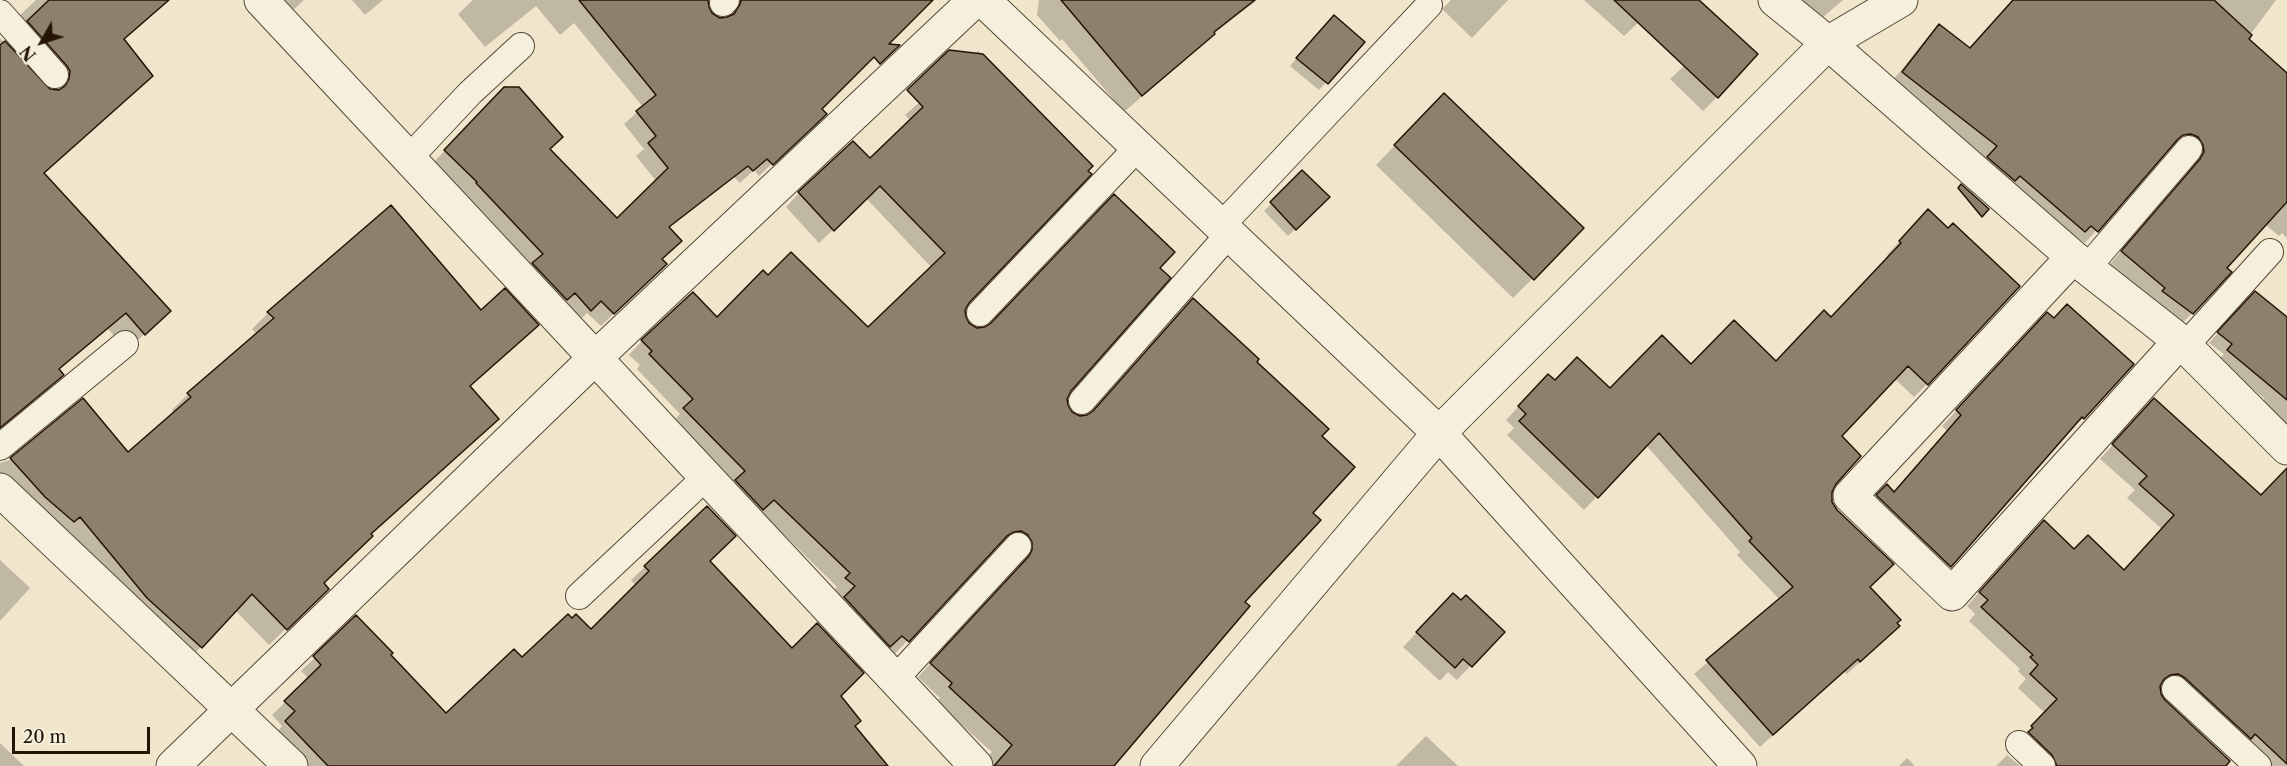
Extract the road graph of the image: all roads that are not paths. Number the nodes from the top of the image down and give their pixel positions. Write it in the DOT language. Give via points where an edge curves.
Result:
graph roads {
  1 [pos="261,0"];
  2 [pos="975,0"];
  3 [pos="982,0"];
  4 [pos="1775,0"];
  5 [pos="1901,0"];
  6 [pos="1429,5"];
  7 [pos="0,13"];
  8 [pos="1828,43"];
  9 [pos="521,46"];
  10 [pos="54,75"];
  11 [pos="1138,147"];
  12 [pos="2189,149"];
  13 [pos="409,158"];
  14 [pos="1225,230"];
  15 [pos="2270,252"];
  16 [pos="2080,262"];
  17 [pos="980,313"];
  18 [pos="124,344"];
  19 [pos="2183,344"];
  20 [pos="595,358"];
  21 [pos="1082,401"];
  22 [pos="1439,433"];
  23 [pos="0,447"];
  24 [pos="2287,448"];
  25 [pos="706,477"];
  26 [pos="0,490"];
  27 [pos="1018,546"];
  28 [pos="579,596"];
  29 [pos="895,679"];
  30 [pos="2175,689"];
  31 [pos="232,708"];
  32 [pos="2019,744"];
  33 [pos="173,766"];
  34 [pos="291,766"];
  35 [pos="976,766"];
  36 [pos="1157,766"];
  37 [pos="1740,766"];
  38 [pos="2042,766"];
  39 [pos="2258,766"];
  1 -- 13 [label="street"];
  2 -- 20 [label="street"];
  3 -- 11 [label="street"];
  4 -- 8 [label="street"];
  5 -- 8 [label="street"];
  6 -- 14 [label="lane"];
  7 -- 10 [label="lane"];
  8 -- 16 [label="street"];
  8 -- 22 [label="street"];
  9 -- 13 [label="lane"];
  11 -- 14 [label="street"];
  11 -- 17 [label="lane"];
  12 -- 16 [label="lane"];
  13 -- 20 [label="street"];
  14 -- 21 [label="lane"];
  14 -- 22 [label="street"];
  15 -- 19 [label="lane"];
  16 -- 19 [label="street"];
  16 -- 19 [label="street" via="1850,496 1952,594"];
  18 -- 23 [label="lane"];
  19 -- 24 [label="street"];
  20 -- 25 [label="street"];
  20 -- 31 [label="street"];
  22 -- 36 [label="street"];
  22 -- 37 [label="street"];
  25 -- 28 [label="lane"];
  25 -- 29 [label="street"];
  26 -- 31 [label="street"];
  27 -- 29 [label="lane"];
  29 -- 35 [label="street"];
  30 -- 39 [label="lane"];
  31 -- 33 [label="street"];
  31 -- 34 [label="street"];
  32 -- 38 [label="lane"];
}
